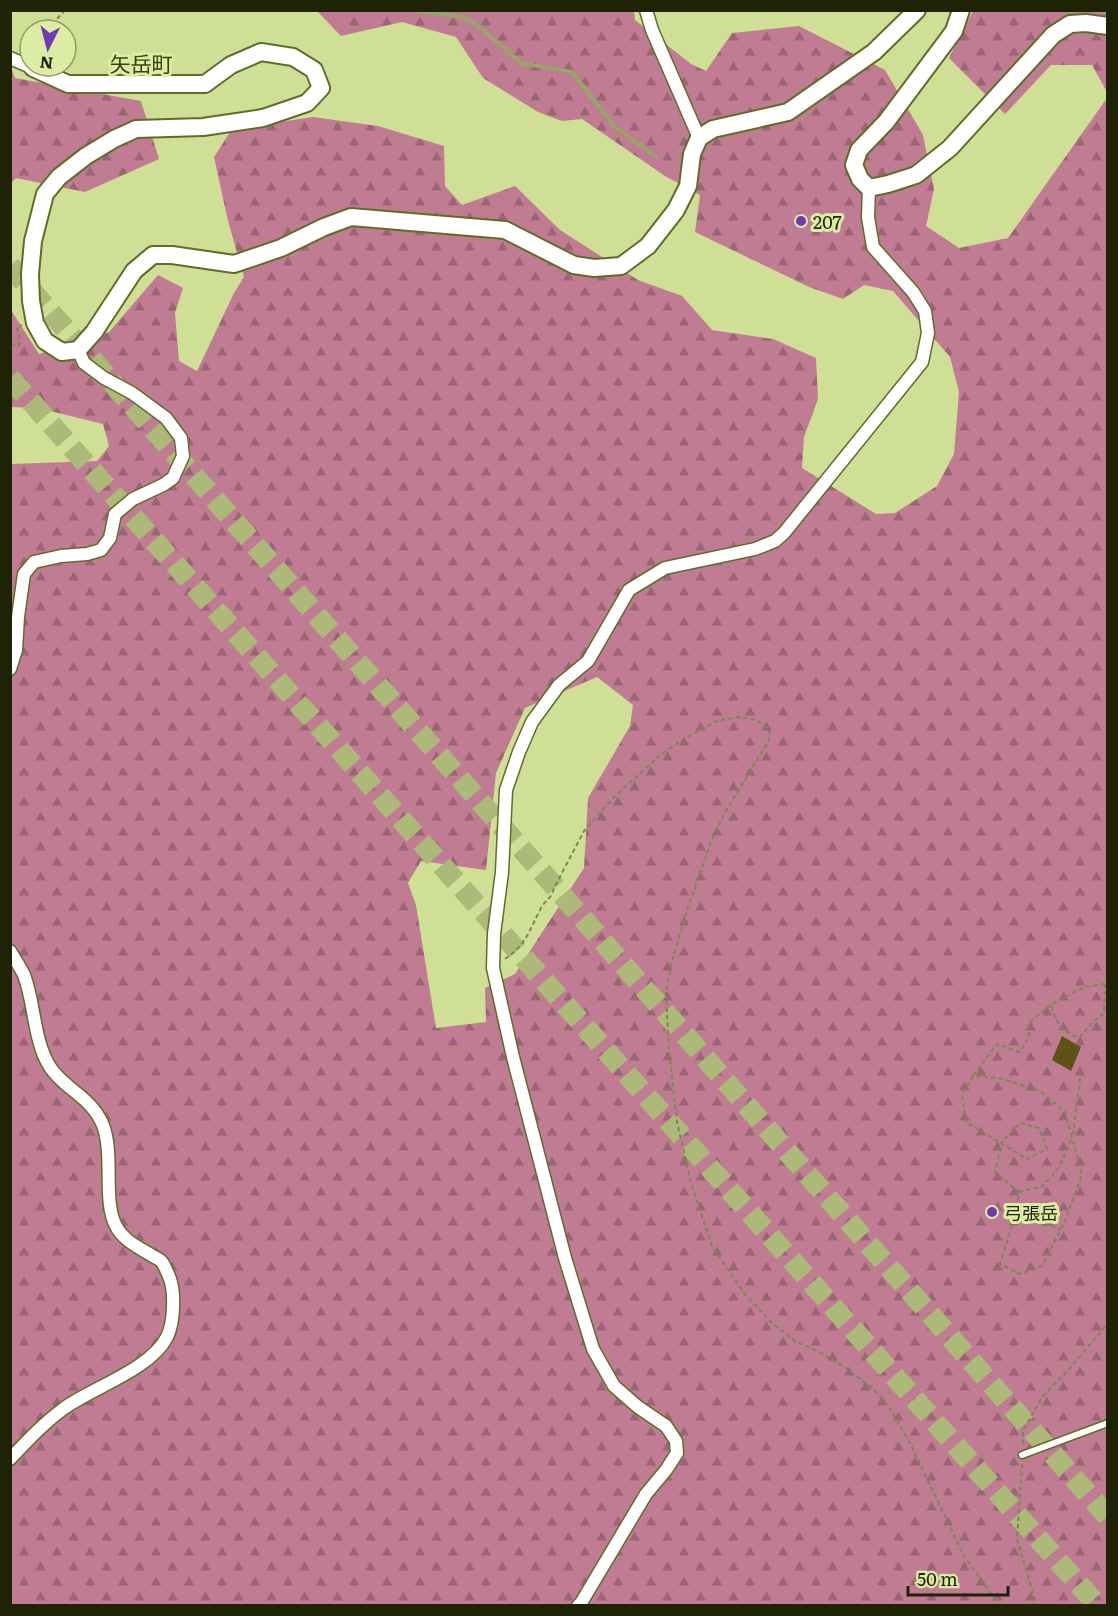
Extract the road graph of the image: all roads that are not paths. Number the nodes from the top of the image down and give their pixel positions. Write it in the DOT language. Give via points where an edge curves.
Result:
graph roads {
  1 [pos="645,10"];
  2 [pos="917,10"];
  3 [pos="961,10"];
  4 [pos="1107,26"];
  5 [pos="55,78"];
  6 [pos="699,138"];
  7 [pos="869,189"];
  8 [pos="78,350"];
  9 [pos="10,669"];
  10 [pos="10,951"];
  11 [pos="1107,1423"];
  12 [pos="1022,1455"];
  13 [pos="10,1459"];
  14 [pos="578,1605"];
  1 -- 6 [label="street"];
  2 -- 6 [label="street" via="874,52 788,112 712,129"];
  3 -- 7 [label="street" via="954,31 886,122 860,150 854,165"];
  4 -- 7 [label="street" via="1070,24 1053,35 950,148 916,175"];
  5 -- 8 [label="street" via="68,84 205,84 231,65 261,52 292,57 307,65 314,70 321,88 307,103 263,118 203,128 136,129 86,156 59,177 45,194 33,241 31,301 35,323 45,341 62,352"];
  6 -- 8 [label="street" via="692,154 688,186 676,210 648,246 621,266 574,265 506,230 351,217 234,264 153,255 134,271"];
  7 -- 14 [label="street" via="873,247 925,311 928,333 922,362 775,541 755,549 665,568 630,590 588,661 559,685 532,722 506,790 493,968 565,1258 593,1349 614,1386 666,1426 676,1441 677,1453 646,1494"];
  8 -- 9 [label="street" via="84,363 166,418 181,438 183,456 174,478 133,499 115,514 110,538 101,550 34,562 24,574 16,650"];
  10 -- 13 [label="street" via="24,976 40,1043 50,1067 88,1101 102,1123 115,1225 124,1238 162,1262 170,1279 173,1313 168,1336 154,1354 63,1409"];
  11 -- 12 [label="lane"];
}
